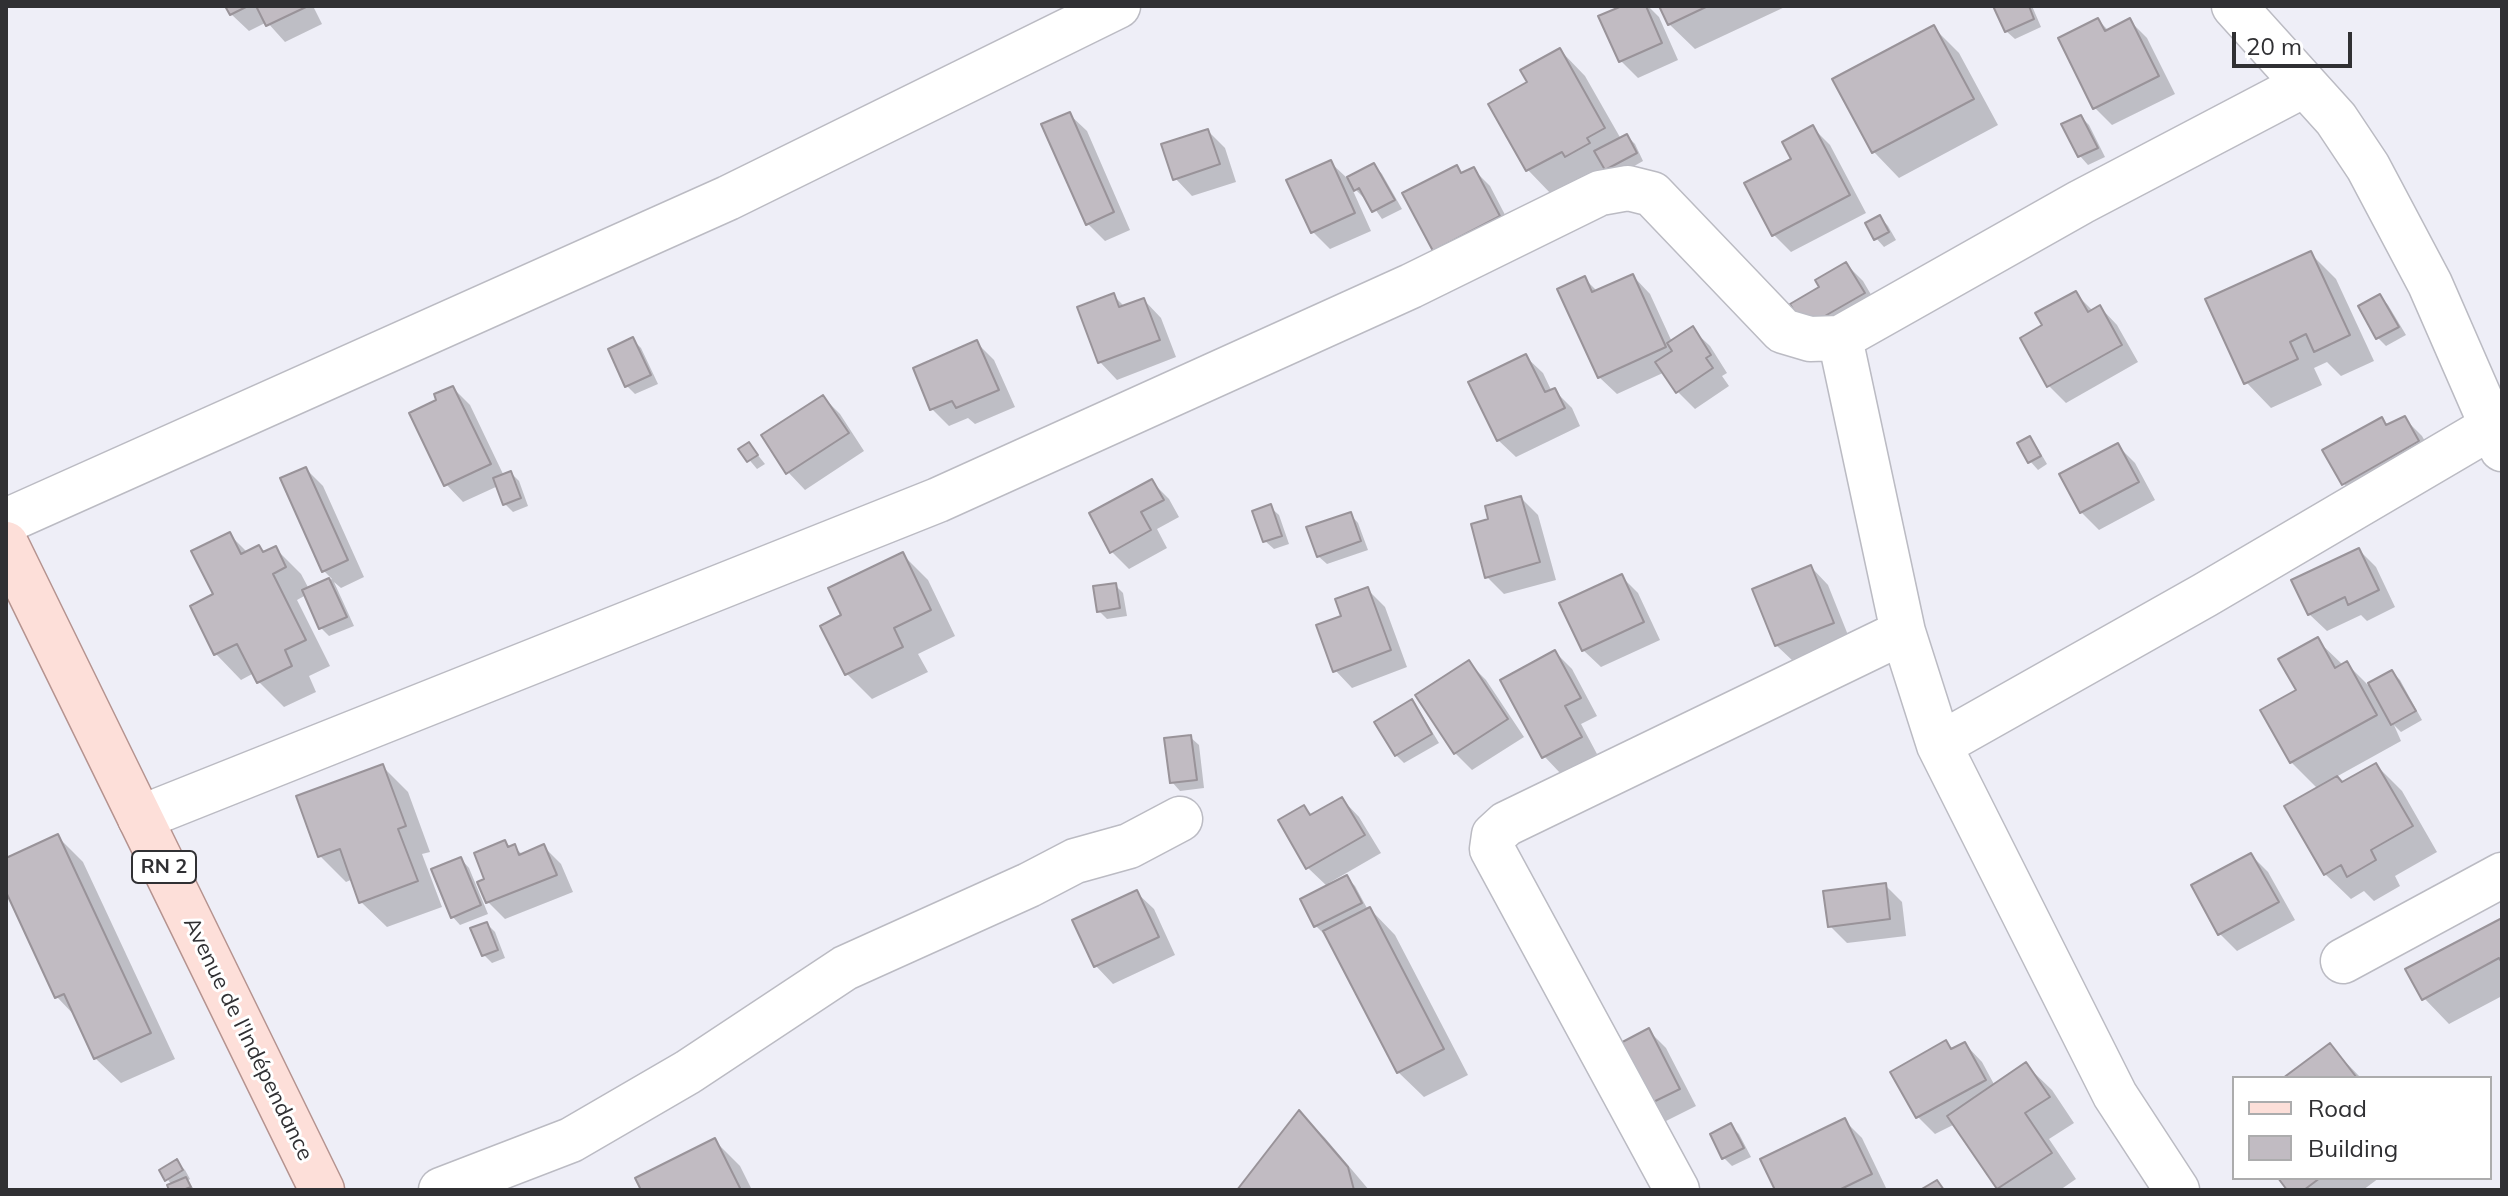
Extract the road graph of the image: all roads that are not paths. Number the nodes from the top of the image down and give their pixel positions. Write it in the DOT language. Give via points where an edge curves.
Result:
graph roads {
  1 [pos="1118,6"];
  2 [pos="2234,6"];
  3 [pos="2304,85"];
  4 [pos="1840,338"];
  5 [pos="2497,438"];
  6 [pos="6,521"];
  7 [pos="6,544"];
  8 [pos="1903,632"];
  9 [pos="1939,745"];
  10 [pos="140,818"];
  11 [pos="1180,819"];
  12 [pos="2502,875"];
  13 [pos="2343,961"];
  14 [pos="322,1190"];
  15 [pos="441,1190"];
  16 [pos="1677,1190"];
  17 [pos="2177,1190"];
  1 -- 6 [label="street" via="728,198"];
  2 -- 3 [label="street"];
  3 -- 4 [label="street" via="2081,202"];
  3 -- 5 [label="street" via="2336,119 2368,167 2430,284"];
  4 -- 8 [label="street"];
  4 -- 10 [label="street" via="1810,339 1783,331 1652,194 1628,188 1600,193 1411,286 938,500"];
  5 -- 9 [label="street"];
  7 -- 10 [label="main road, Avenue de l'Indépendance / RN 2"];
  8 -- 9 [label="street"];
  8 -- 16 [label="street" via="1506,824 1494,835 1492,849"];
  9 -- 17 [label="street" via="2115,1095"];
  10 -- 14 [label="main road, Avenue de l'Indépendance / RN 2"];
  11 -- 15 [label="street" via="1129,846 1075,861 845,968 688,1072 571,1140"];
  12 -- 13 [label="street"];
}
